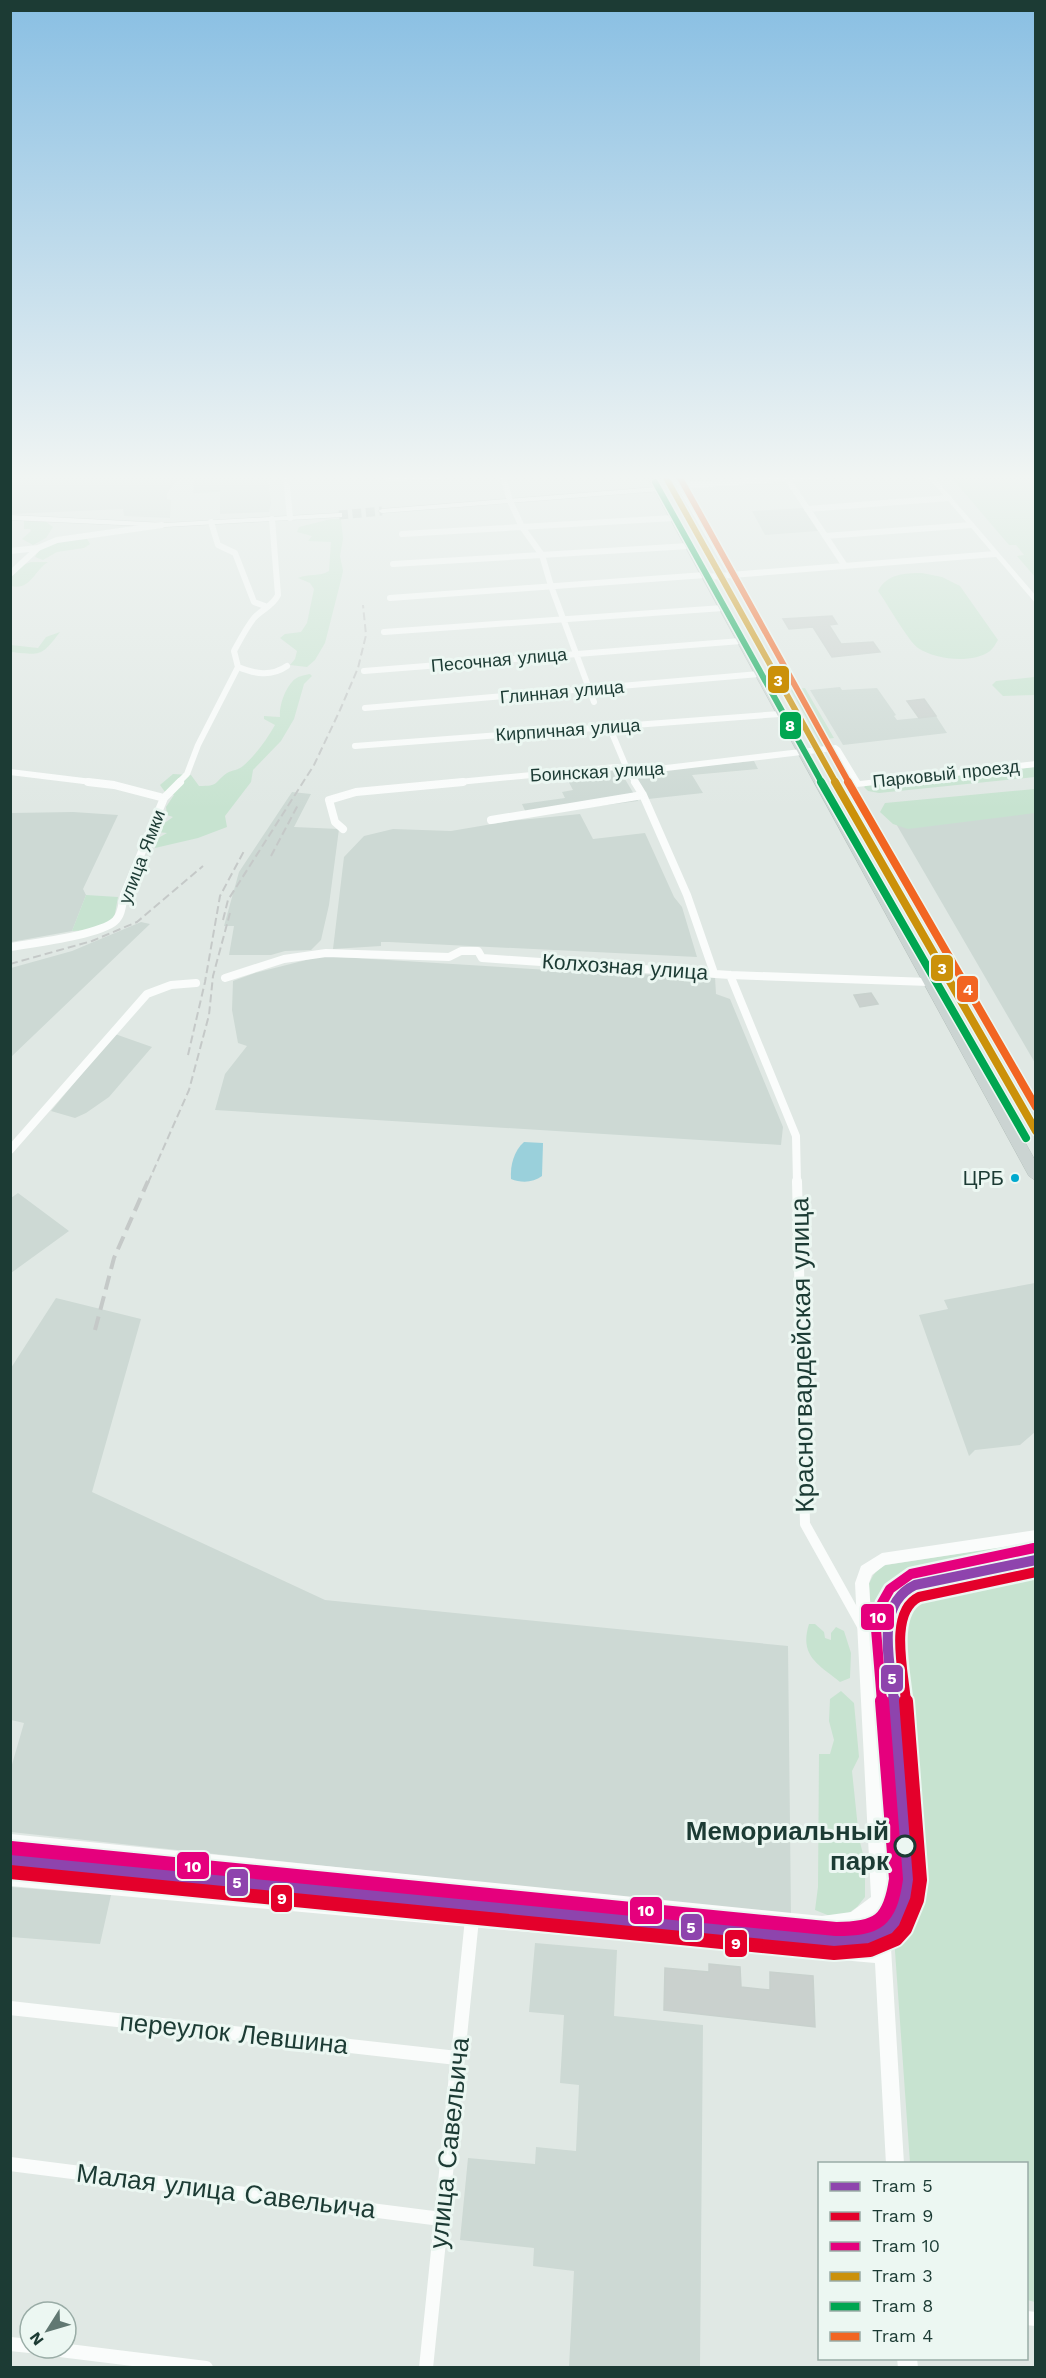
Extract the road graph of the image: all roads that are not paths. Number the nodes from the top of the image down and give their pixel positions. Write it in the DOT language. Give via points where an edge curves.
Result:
graph roads {
  1 [pos="248,587"];
  2 [pos="277,587"];
  3 [pos="538,587"];
  4 [pos="551,587"];
  5 [pos="711,587"];
  6 [pos="1022,587"];
  7 [pos="390,598"];
  8 [pos="1035,602"];
  9 [pos="265,606"];
  10 [pos="723,608"];
  11 [pos="563,620"];
  12 [pos="384,632"];
  13 [pos="741,641"];
  14 [pos="575,654"];
  15 [pos="286,666"];
  16 [pos="238,667"];
  17 [pos="364,671"];
  18 [pos="759,674"];
  19 [pos="590,690"];
  20 [pos="594,702"];
  21 [pos="365,708"];
  22 [pos="780,714"];
  23 [pos="609,726"];
  24 [pos="355,746"];
  25 [pos="801,752"];
  26 [pos="1035,764"];
  27 [pos="627,769"];
  28 [pos="10,772"];
  29 [pos="643,795"];
  30 [pos="164,798"];
  31 [pos="491,820"];
  32 [pos="343,829"];
  33 [pos="10,947"];
  34 [pos="714,973"];
  35 [pos="730,975"];
  36 [pos="225,978"];
  37 [pos="928,982"];
  38 [pos="196,983"];
  39 [pos="10,1150"];
  40 [pos="1035,1176"];
  41 [pos="1035,1536"];
  42 [pos="862,1626"];
  43 [pos="10,1842"];
  44 [pos="10,1878"];
  45 [pos="880,1901"];
  46 [pos="472,1919"];
  47 [pos="884,1955"];
  48 [pos="10,2008"];
  49 [pos="457,2058"];
  50 [pos="895,2162"];
  51 [pos="10,2164"];
  52 [pos="441,2219"];
  53 [pos="78,2352"];
  54 [pos="206,2367"];
  55 [pos="426,2367"];
  1 -- 9 [label="street" via="254,602"];
  2 -- 9 [label="street, улица Ямки" via="274,603"];
  3 -- 7 [label="street"];
  4 -- 11 [label="street"];
  5 -- 10 [label="main road"];
  6 -- 8 [label="street"];
  9 -- 16 [label="street, улица Ямки" via="250,621 234,651"];
  10 -- 11 [label="street"];
  10 -- 13 [label="main road"];
  11 -- 12 [label="street"];
  11 -- 14 [label="street"];
  13 -- 14 [label="street, Песочная улица"];
  13 -- 18 [label="main road"];
  14 -- 17 [label="street, Песочная улица"];
  14 -- 19 [label="street"];
  15 -- 16 [label="street" via="278,673 268,674"];
  16 -- 30 [label="street, улица Ямки" via="187,774"];
  18 -- 19 [label="street, Глинная улица"];
  18 -- 22 [label="main road"];
  19 -- 20 [label="street"];
  19 -- 21 [label="street, Глинная улица"];
  22 -- 23 [label="street, Кирпичная улица"];
  22 -- 25 [label="main road"];
  23 -- 24 [label="street, Кирпичная улица"];
  23 -- 27 [label="street"];
  25 -- 26 [label="street, Парковый проезд" via="836,748 857,784"];
  25 -- 27 [label="street, Боинская улица" via="641,771"];
  25 -- 37 [label="main road"];
  27 -- 29 [label="street"];
  27 -- 32 [label="street, Боинская улица" via="616,766 356,792 329,800 335,822"];
  28 -- 30 [label="street" via="114,785"];
  29 -- 31 [label="street"];
  29 -- 34 [label="street" via="687,895"];
  30 -- 33 [label="street, улица Ямки" via="116,921 101,929"];
  34 -- 35 [label="street, Колхозная улица"];
  34 -- 36 [label="street, Колхозная улица" via="482,958 478,951 461,951 449,957 326,953 261,965"];
  35 -- 37 [label="street, Колхозная улица"];
  35 -- 42 [label="street, Красногвардейская улица" via="796,1136 805,1524"];
  37 -- 40 [label="main road"];
  38 -- 39 [label="street" via="171,985 147,994"];
  41 -- 42 [label="street" via="882,1559 866,1571 861,1583"];
  42 -- 45 [label="street, Красногвардейская улица"];
  43 -- 45 [label="street" via="822,1925 860,1918"];
  44 -- 46 [label="street"];
  45 -- 47 [label="street, Красногвардейская улица"];
  46 -- 47 [label="street"];
  46 -- 49 [label="street, улица Савельича"];
  47 -- 50 [label="street, Красногвардейская улица"];
  48 -- 49 [label="street, переулок Левшина"];
  49 -- 52 [label="street, улица Савельича"];
  51 -- 52 [label="street, Малая улица Савельича"];
  52 -- 55 [label="street, улица Савельича"];
  53 -- 54 [label="street"];
}
